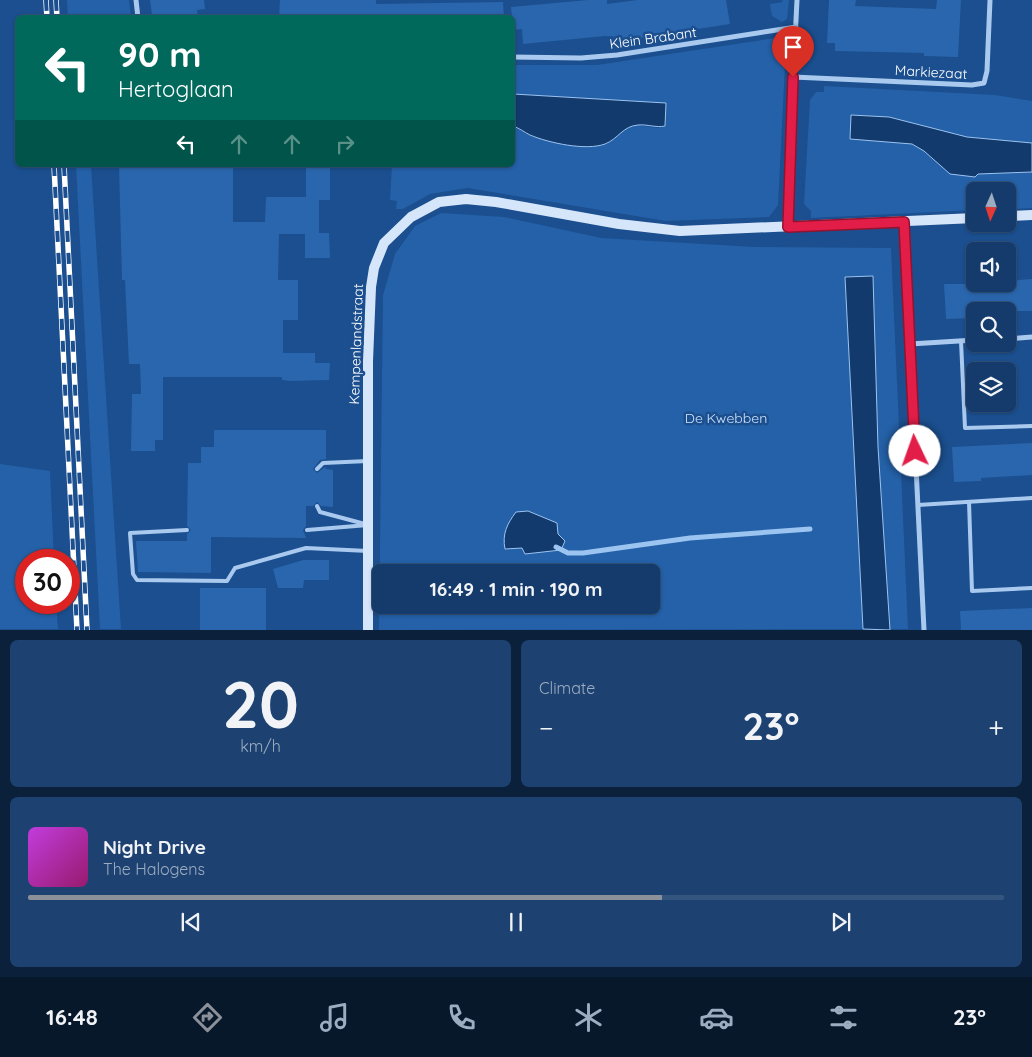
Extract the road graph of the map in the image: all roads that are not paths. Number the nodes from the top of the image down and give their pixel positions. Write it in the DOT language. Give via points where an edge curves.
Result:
graph roads {
  1 [pos="136,0"];
  2 [pos="797,0"];
  3 [pos="990,0"];
  4 [pos="138,15"];
  5 [pos="796,28"];
  6 [pos="515,57"];
  7 [pos="793,77"];
  8 [pos="1032,215"];
  9 [pos="1016,216"];
  10 [pos="966,219"];
  11 [pos="904,222"];
  12 [pos="788,227"];
  13 [pos="1032,337"];
  14 [pos="1016,338"];
  15 [pos="961,341"];
  16 [pos="966,341"];
  17 [pos="910,344"];
  18 [pos="1032,426"];
  19 [pos="368,461"];
  20 [pos="317,469"];
  21 [pos="1032,498"];
  22 [pos="969,502"];
  23 [pos="918,505"];
  24 [pos="317,506"];
  25 [pos="368,525"];
  26 [pos="188,530"];
  27 [pos="306,530"];
  28 [pos="368,551"];
  29 [pos="1032,588"];
  30 [pos="368,630"];
  31 [pos="924,630"];
  1 -- 4 [label="street"];
  2 -- 5 [label="street"];
  3 -- 7 [label="street, Markiezaat" via="984,83"];
  5 -- 6 [label="street, Klein Brabant" via="617,55"];
  5 -- 7 [label="street"];
  7 -- 12 [label="street"];
  8 -- 9 [label="street"];
  10 -- 11 [label="street, Kempenlandstraat"];
  11 -- 12 [label="street, Kempenlandstraat"];
  11 -- 17 [label="street"];
  12 -- 19 [label="street, Kempenlandstraat" via="680,231 466,199 439,202 411,217 384,243 374,268 368,361"];
  13 -- 14 [label="street"];
  15 -- 16 [label="street"];
  15 -- 17 [label="street"];
  15 -- 18 [label="lane" via="965,428"];
  17 -- 23 [label="street"];
  19 -- 20 [label="lane" via="323,464"];
  19 -- 25 [label="street, Kempenlandstraat"];
  21 -- 22 [label="lane"];
  22 -- 23 [label="lane"];
  22 -- 29 [label="lane" via="972,591"];
  23 -- 31 [label="street"];
  24 -- 25 [label="lane" via="320,512"];
  25 -- 27 [label="lane"];
  25 -- 28 [label="street, Kempenlandstraat"];
  26 -- 28 [label="lane" via="130,533 133,574 137,580 227,581 235,568 306,548"];
  28 -- 30 [label="street, Kempenlandstraat"];
}
